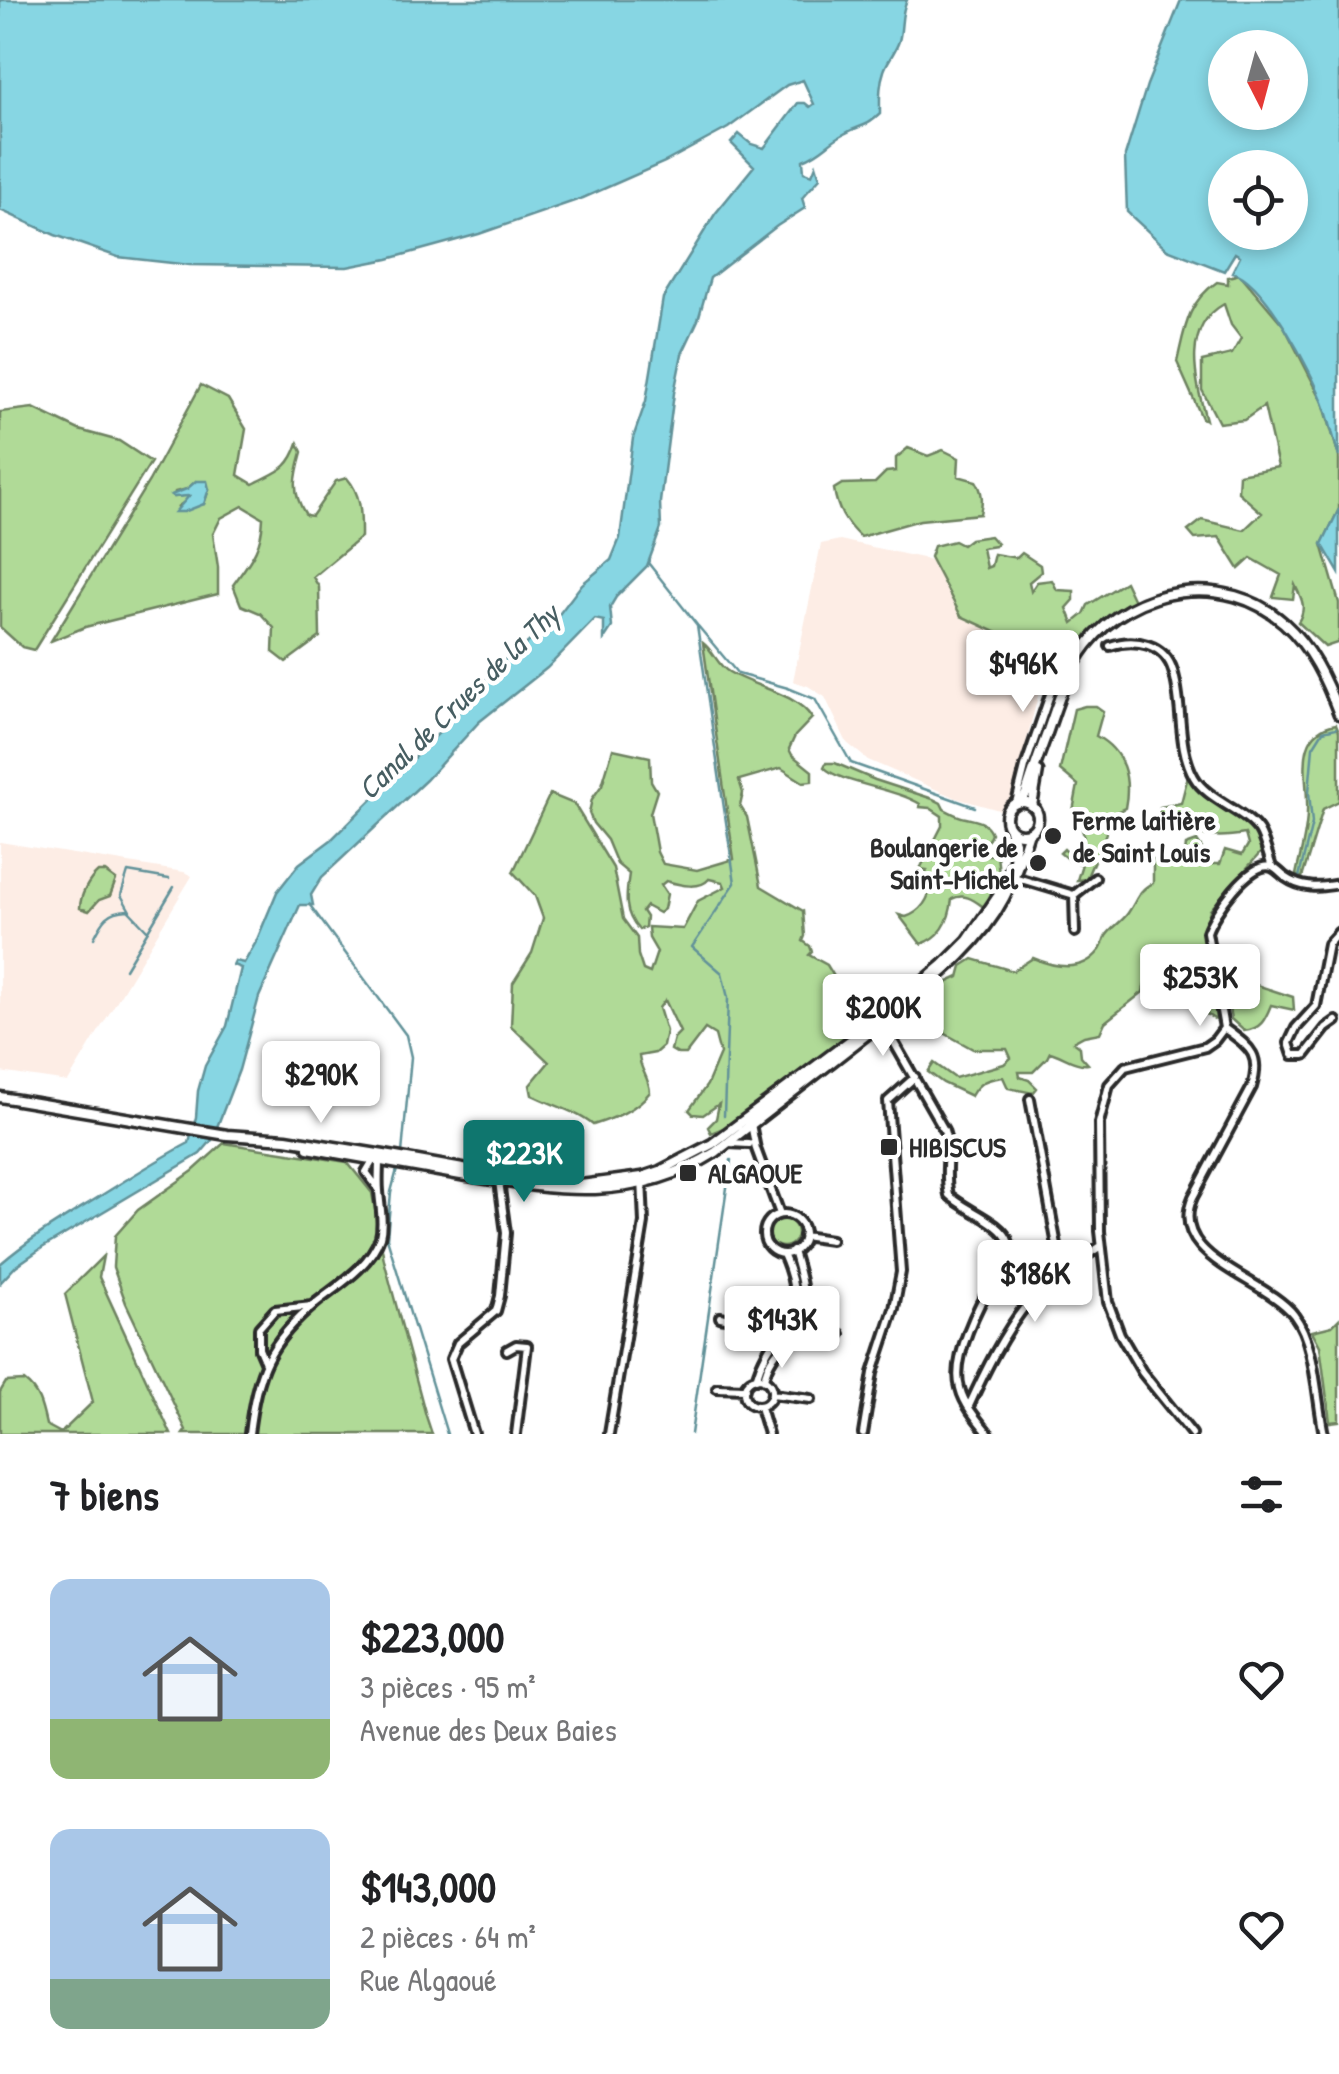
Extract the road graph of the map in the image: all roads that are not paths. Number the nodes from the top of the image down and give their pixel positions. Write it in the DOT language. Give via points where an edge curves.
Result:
graph roads {
  1 [pos="1110,646"];
  2 [pos="1076,661"];
  3 [pos="1339,714"];
  4 [pos="1050,723"];
  5 [pos="1018,803"];
  6 [pos="1032,806"];
  7 [pos="1009,827"];
  8 [pos="1029,832"];
  9 [pos="1272,868"];
  10 [pos="1014,877"];
  11 [pos="1094,878"];
  12 [pos="1339,884"];
  13 [pos="1074,895"];
  14 [pos="1075,932"];
  15 [pos="1339,932"];
  16 [pos="881,1020"];
  17 [pos="1336,1021"];
  18 [pos="1224,1028"];
  19 [pos="916,1077"];
  20 [pos="778,1094"];
  21 [pos="0,1097"];
  22 [pos="1030,1099"];
  23 [pos="748,1127"];
  24 [pos="259,1138"];
  25 [pos="728,1143"];
  26 [pos="753,1146"];
  27 [pos="358,1157"];
  28 [pos="382,1158"];
  29 [pos="407,1162"];
  30 [pos="366,1172"];
  31 [pos="642,1180"];
  32 [pos="499,1182"];
  33 [pos="378,1189"];
  34 [pos="780,1214"];
  35 [pos="803,1236"];
  36 [pos="831,1240"];
  37 [pos="1102,1245"];
  38 [pos="792,1252"];
  39 [pos="783,1254"];
  40 [pos="1062,1273"];
  41 [pos="313,1306"];
  42 [pos="720,1317"];
  43 [pos="782,1330"];
  44 [pos="792,1334"];
  45 [pos="840,1334"];
  46 [pos="507,1350"];
  47 [pos="265,1363"];
  48 [pos="760,1380"];
  49 [pos="717,1388"];
  50 [pos="745,1390"];
  51 [pos="772,1394"];
  52 [pos="811,1399"];
  53 [pos="760,1406"];
  54 [pos="969,1406"];
  55 [pos="249,1434"];
  56 [pos="474,1434"];
  57 [pos="516,1434"];
  58 [pos="609,1434"];
  59 [pos="768,1434"];
  60 [pos="863,1434"];
  61 [pos="989,1434"];
  62 [pos="1192,1434"];
  63 [pos="1324,1434"];
  1 -- 9 [label="street" via="1132,641 1162,653 1173,669 1184,747 1196,780 1258,830"];
  2 -- 3 [label="main road" via="1102,629 1148,600 1188,591 1230,595 1268,611 1293,632 1320,669"];
  2 -- 4 [label="main road"];
  2 -- 5 [label="street" via="1056,674"];
  4 -- 5 [label="main road"];
  4 -- 6 [label="main road"];
  5 -- 6 [label="main road"];
  5 -- 7 [label="main road" via="1006,814"];
  6 -- 8 [label="main road" via="1037,820"];
  7 -- 8 [label="main road"];
  7 -- 16 [label="main road" via="1014,861 988,913"];
  8 -- 10 [label="main road"];
  9 -- 12 [label="street" via="1302,885"];
  9 -- 18 [label="street" via="1246,878 1207,932"];
  10 -- 13 [label="street"];
  10 -- 16 [label="main road" via="972,943"];
  11 -- 13 [label="street"];
  13 -- 14 [label="street"];
  15 -- 17 [label="street" via="1328,944 1316,1006 1289,1042 1293,1055 1305,1055"];
  16 -- 19 [label="street"];
  16 -- 20 [label="main road"];
  16 -- 23 [label="main road"];
  18 -- 37 [label="street" via="1205,1047 1125,1066 1109,1085 1099,1123"];
  18 -- 63 [label="street" via="1253,1054 1256,1072 1193,1197 1188,1227 1205,1252 1293,1313 1307,1344"];
  19 -- 54 [label="street" via="948,1140 948,1194 1004,1235 1010,1254 980,1302 961,1354 960,1391"];
  19 -- 60 [label="street" via="888,1102 901,1272"];
  20 -- 23 [label="street"];
  20 -- 31 [label="main road" via="712,1144"];
  21 -- 24 [label="main road"];
  22 -- 40 [label="street"];
  23 -- 25 [label="main road"];
  23 -- 26 [label="street" via="744,1136"];
  24 -- 27 [label="main road"];
  24 -- 28 [label="main road"];
  25 -- 26 [label="street"];
  25 -- 31 [label="main road" via="695,1165"];
  26 -- 34 [label="street"];
  27 -- 28 [label="main road"];
  27 -- 30 [label="street"];
  28 -- 29 [label="main road"];
  28 -- 30 [label="street"];
  28 -- 33 [label="street"];
  29 -- 31 [label="main road" via="580,1186"];
  29 -- 32 [label="main road"];
  30 -- 33 [label="street"];
  31 -- 32 [label="main road" via="585,1191"];
  31 -- 58 [label="street" via="643,1232"];
  32 -- 56 [label="street" via="506,1233 496,1312 458,1343 451,1359"];
  33 -- 41 [label="street" via="378,1242 354,1274"];
  34 -- 35 [label="street" via="798,1220"];
  34 -- 39 [label="street" via="769,1220 764,1236"];
  35 -- 36 [label="street"];
  35 -- 38 [label="street"];
  37 -- 40 [label="street"];
  37 -- 62 [label="street" via="1108,1302 1120,1334"];
  38 -- 39 [label="street"];
  38 -- 44 [label="street" via="805,1296"];
  39 -- 43 [label="street" via="794,1310"];
  40 -- 54 [label="street" via="1026,1305"];
  41 -- 47 [label="street"];
  41 -- 47 [label="street" via="275,1310 259,1328"];
  42 -- 43 [label="street"];
  43 -- 44 [label="street"];
  43 -- 48 [label="street" via="760,1364"];
  44 -- 45 [label="street" via="807,1340"];
  44 -- 48 [label="street"];
  46 -- 57 [label="street" via="528,1346"];
  47 -- 55 [label="street"];
  48 -- 50 [label="street"];
  48 -- 51 [label="street"];
  49 -- 50 [label="street"];
  50 -- 53 [label="street" via="748,1402"];
  51 -- 52 [label="street"];
  51 -- 53 [label="street"];
  53 -- 59 [label="street"];
  54 -- 61 [label="street"];
}
